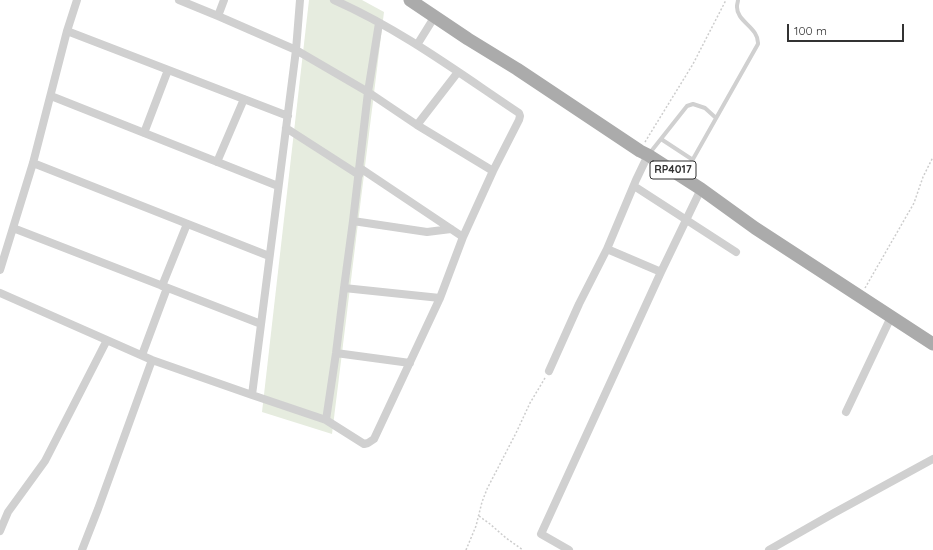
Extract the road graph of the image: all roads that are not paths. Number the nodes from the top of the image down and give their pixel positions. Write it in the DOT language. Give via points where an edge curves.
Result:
graph roads {
  1 [pos="77,0"];
  2 [pos="179,0"];
  3 [pos="224,0"];
  4 [pos="300,0"];
  5 [pos="334,0"];
  6 [pos="410,0"];
  7 [pos="738,0"];
  8 [pos="218,16"];
  9 [pos="435,16"];
  10 [pos="379,23"];
  11 [pos="67,31"];
  12 [pos="417,45"];
  13 [pos="296,50"];
  14 [pos="168,70"];
  15 [pos="458,72"];
  16 [pos="368,92"];
  17 [pos="51,96"];
  18 [pos="244,99"];
  19 [pos="288,116"];
  20 [pos="716,118"];
  21 [pos="418,125"];
  22 [pos="286,128"];
  23 [pos="144,133"];
  24 [pos="661,139"];
  25 [pos="644,153"];
  26 [pos="693,160"];
  27 [pos="217,162"];
  28 [pos="33,163"];
  29 [pos="493,171"];
  30 [pos="359,172"];
  31 [pos="683,177"];
  32 [pos="278,186"];
  33 [pos="634,186"];
  34 [pos="701,189"];
  35 [pos="686,220"];
  36 [pos="353,221"];
  37 [pos="187,224"];
  38 [pos="13,228"];
  39 [pos="451,229"];
  40 [pos="463,237"];
  41 [pos="607,249"];
  42 [pos="736,252"];
  43 [pos="269,256"];
  44 [pos="0,270"];
  45 [pos="661,272"];
  46 [pos="165,287"];
  47 [pos="344,288"];
  48 [pos="0,293"];
  49 [pos="440,298"];
  50 [pos="891,317"];
  51 [pos="261,324"];
  52 [pos="107,340"];
  53 [pos="933,344"];
  54 [pos="336,353"];
  55 [pos="142,355"];
  56 [pos="152,360"];
  57 [pos="410,363"];
  58 [pos="550,371"];
  59 [pos="252,395"];
  60 [pos="846,412"];
  61 [pos="326,420"];
  62 [pos="933,459"];
  63 [pos="0,531"];
  64 [pos="82,550"];
  65 [pos="569,550"];
  66 [pos="769,550"];
  1 -- 11 [label="street"];
  2 -- 8 [label="street"];
  3 -- 8 [label="street"];
  4 -- 13 [label="street"];
  5 -- 10 [label="street" via="358,10"];
  6 -- 9 [label="main road, RP4017"];
  7 -- 20 [label="lane" via="736,7 740,17 752,28 758,38 758,44"];
  8 -- 13 [label="street"];
  9 -- 12 [label="street"];
  9 -- 25 [label="main road, RP4017"];
  10 -- 12 [label="street"];
  10 -- 16 [label="street"];
  11 -- 14 [label="street"];
  11 -- 17 [label="street"];
  12 -- 15 [label="street"];
  13 -- 16 [label="street"];
  13 -- 19 [label="street"];
  14 -- 18 [label="street"];
  14 -- 23 [label="street"];
  15 -- 21 [label="street"];
  15 -- 29 [label="street" via="519,113 519,120"];
  16 -- 21 [label="street"];
  16 -- 30 [label="street"];
  17 -- 23 [label="street"];
  17 -- 28 [label="street"];
  18 -- 19 [label="street"];
  18 -- 27 [label="street"];
  19 -- 22 [label="street"];
  20 -- 24 [label="lane" via="705,108 693,104 687,106"];
  20 -- 26 [label="lane"];
  21 -- 29 [label="street"];
  22 -- 30 [label="street"];
  22 -- 32 [label="street"];
  23 -- 27 [label="street"];
  24 -- 25 [label="lane"];
  24 -- 26 [label="lane"];
  25 -- 31 [label="main road, RP4017"];
  25 -- 33 [label="street"];
  26 -- 31 [label="lane"];
  27 -- 32 [label="street"];
  28 -- 37 [label="street"];
  28 -- 38 [label="street"];
  29 -- 40 [label="street"];
  30 -- 36 [label="street"];
  30 -- 39 [label="street"];
  31 -- 34 [label="main road, RP4017"];
  32 -- 43 [label="street"];
  33 -- 35 [label="street"];
  33 -- 41 [label="street"];
  34 -- 35 [label="street"];
  34 -- 50 [label="main road, RP4017" via="755,228"];
  35 -- 42 [label="street"];
  35 -- 45 [label="street"];
  36 -- 39 [label="street" via="427,232"];
  36 -- 47 [label="street"];
  37 -- 43 [label="street"];
  37 -- 46 [label="street"];
  38 -- 44 [label="street"];
  38 -- 46 [label="street"];
  39 -- 40 [label="street"];
  40 -- 49 [label="street"];
  41 -- 45 [label="street"];
  41 -- 58 [label="street" via="579,304"];
  43 -- 51 [label="street"];
  45 -- 65 [label="street" via="541,534"];
  46 -- 51 [label="street"];
  46 -- 55 [label="street"];
  47 -- 49 [label="street"];
  47 -- 54 [label="street"];
  48 -- 52 [label="street"];
  49 -- 57 [label="street"];
  50 -- 53 [label="main road, RP4017"];
  50 -- 60 [label="street"];
  51 -- 59 [label="street"];
  52 -- 55 [label="street"];
  52 -- 63 [label="street" via="45,461 8,512"];
  54 -- 57 [label="street"];
  54 -- 61 [label="street"];
  55 -- 56 [label="street"];
  56 -- 59 [label="street"];
  56 -- 64 [label="street"];
  57 -- 61 [label="street" via="372,441 364,444"];
  59 -- 61 [label="street"];
  62 -- 66 [label="street"];
}
